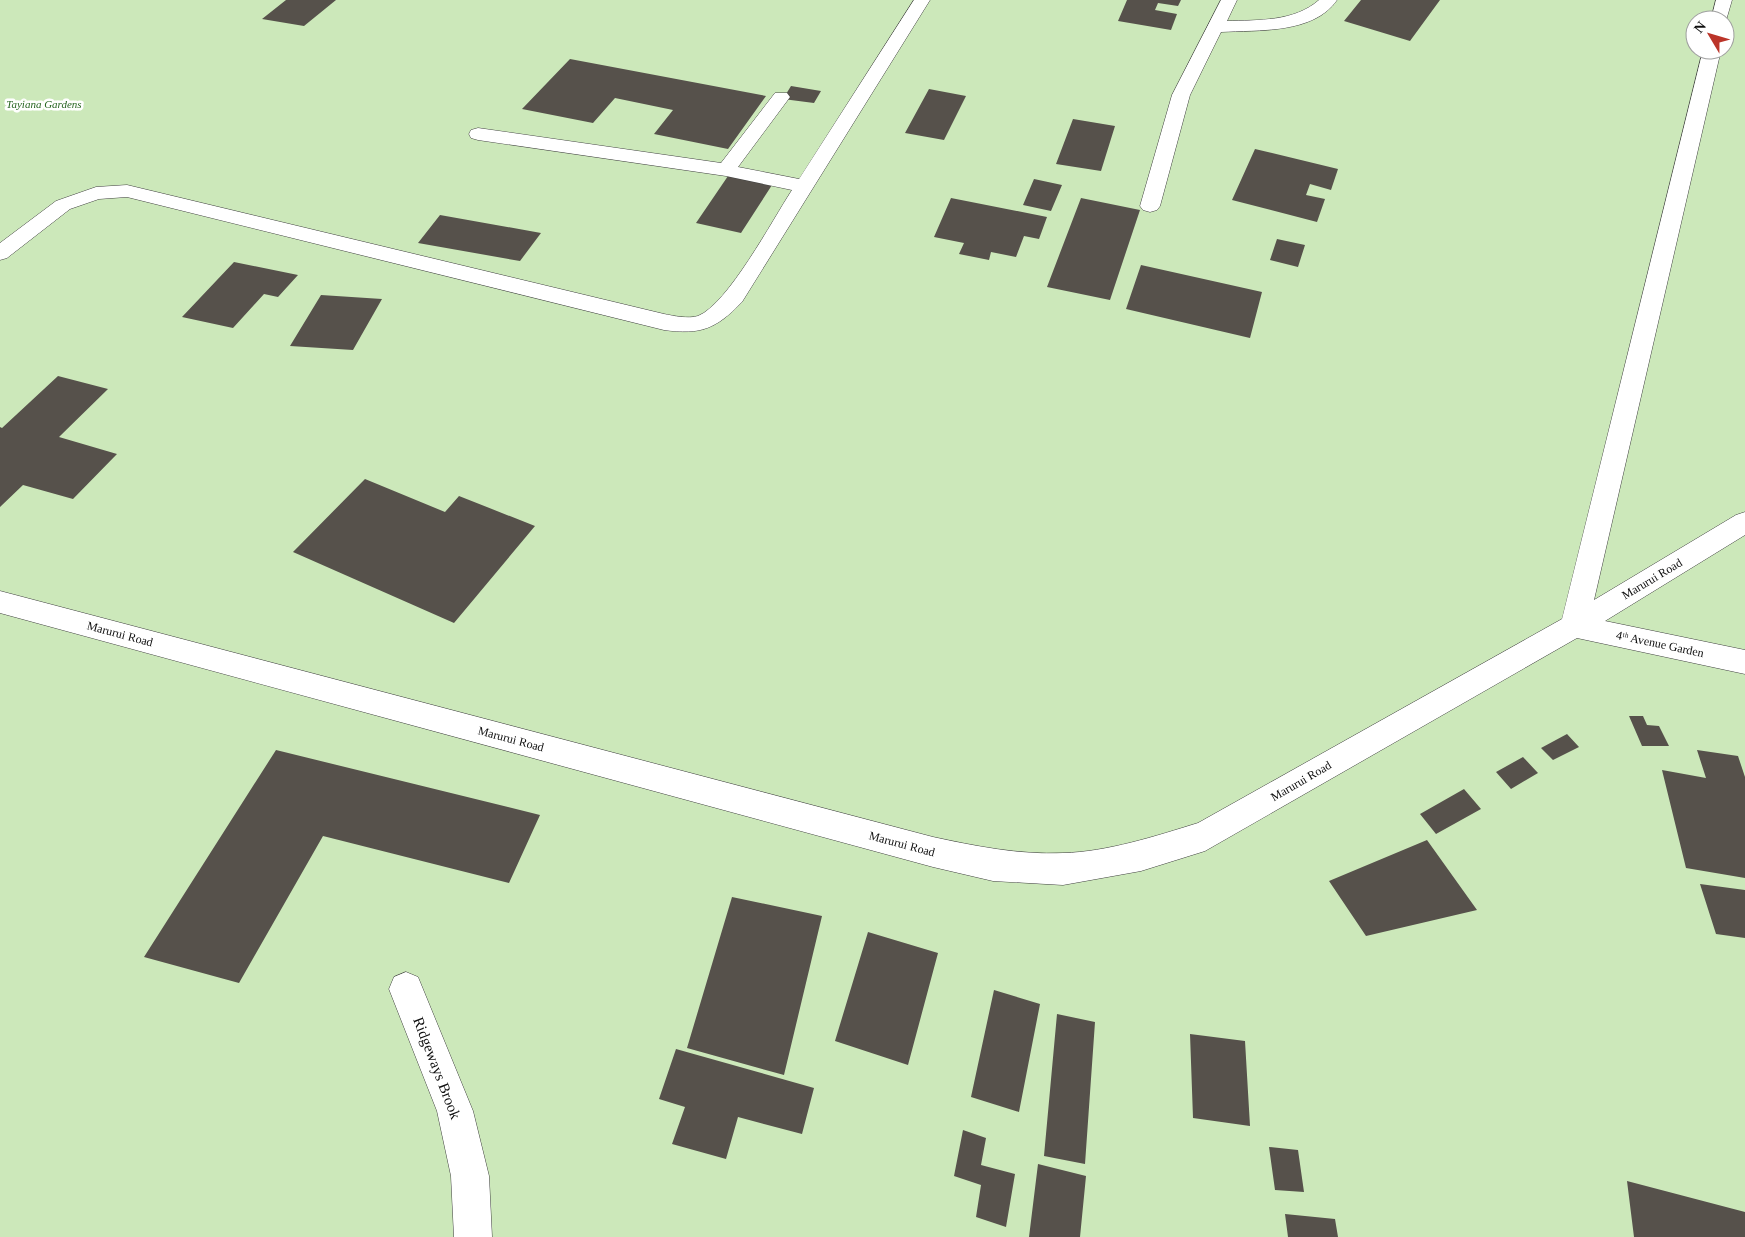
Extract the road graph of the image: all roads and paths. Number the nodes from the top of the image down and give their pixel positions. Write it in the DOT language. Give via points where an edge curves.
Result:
graph roads {
  1 [pos="922,0"];
  2 [pos="1229,0"];
  3 [pos="1329,0"];
  4 [pos="1216,27"];
  5 [pos="1710,60"];
  6 [pos="781,96"];
  7 [pos="478,134"];
  8 [pos="726,170"];
  9 [pos="803,186"];
  10 [pos="1150,206"];
  11 [pos="0,253"];
  12 [pos="1745,522"];
  13 [pos="0,602"];
  14 [pos="1574,626"];
  15 [pos="1745,662"];
  16 [pos="406,989"];
  17 [pos="473,1237"];
  1 -- 9 [label="street"];
  2 -- 4 [label="street"];
  3 -- 4 [label="street" via="1308,16"];
  4 -- 10 [label="street" via="1181,95"];
  5 -- 14 [label="street"];
  6 -- 8 [label="street"];
  7 -- 8 [label="street"];
  8 -- 9 [label="street"];
  9 -- 11 [label="street" via="734,297 714,319 690,326 127,191 96,193 63,205"];
  12 -- 14 [label="street, Marurui Road"];
  13 -- 14 [label="street, Marurui Road" via="933,852 993,865 1063,869 1141,856 1205,836"];
  14 -- 15 [label="street, 4ᵗʰ Avenue Garden"];
  16 -- 17 [label="street, Ridgeways Brook" via="455,1111 470,1176"];
}
